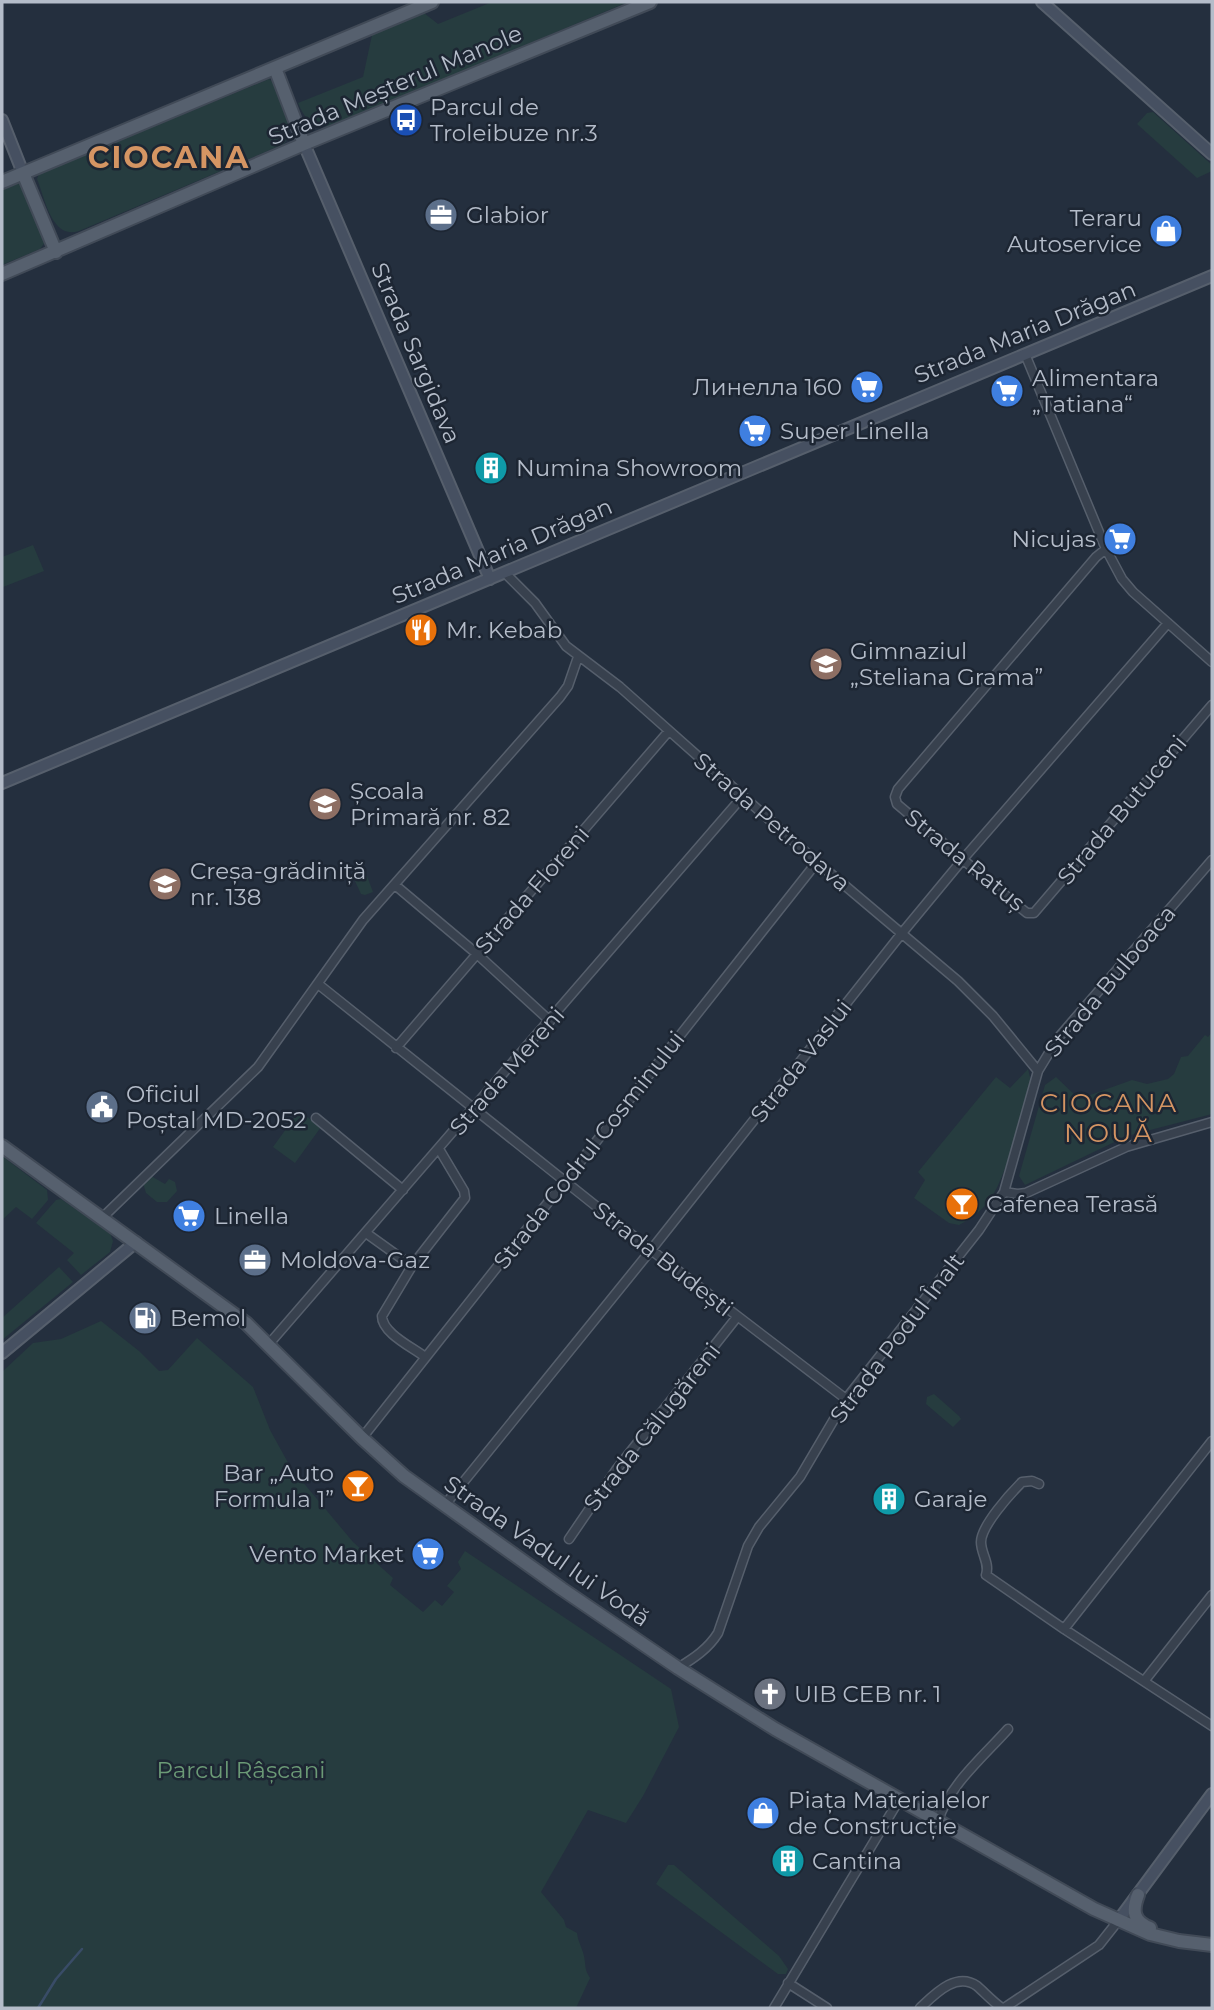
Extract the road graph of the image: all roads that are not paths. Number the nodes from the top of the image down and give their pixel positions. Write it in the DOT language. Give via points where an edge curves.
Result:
graph roads {
  1 [pos="432,2"];
  2 [pos="650,2"];
  3 [pos="1042,2"];
  4 [pos="275,68"];
  5 [pos="2,120"];
  6 [pos="304,144"];
  7 [pos="1212,154"];
  8 [pos="23,173"];
  9 [pos="2,182"];
  10 [pos="56,252"];
  11 [pos="2,274"];
  12 [pos="1212,276"];
  13 [pos="1025,354"];
  14 [pos="1106,549"];
  15 [pos="505,573"];
  16 [pos="490,579"];
  17 [pos="1168,623"];
  18 [pos="578,657"];
  19 [pos="1212,662"];
  20 [pos="1212,705"];
  21 [pos="668,732"];
  22 [pos="2,783"];
  23 [pos="743,796"];
  24 [pos="964,858"];
  25 [pos="1212,860"];
  26 [pos="817,862"];
  27 [pos="394,885"];
  28 [pos="1031,914"];
  29 [pos="902,933"];
  30 [pos="477,954"];
  31 [pos="318,984"];
  32 [pos="550,1021"];
  33 [pos="396,1048"];
  34 [pos="1038,1071"];
  35 [pos="473,1110"];
  36 [pos="316,1118"];
  37 [pos="1212,1122"];
  38 [pos="2,1146"];
  39 [pos="439,1149"];
  40 [pos="565,1181"];
  41 [pos="403,1190"];
  42 [pos="1004,1192"];
  43 [pos="102,1218"];
  44 [pos="366,1233"];
  45 [pos="136,1242"];
  46 [pos="651,1251"];
  47 [pos="411,1266"];
  48 [pos="737,1317"];
  49 [pos="269,1344"];
  50 [pos="2,1353"];
  51 [pos="425,1357"];
  52 [pos="846,1399"];
  53 [pos="362,1438"];
  54 [pos="1211,1446"];
  55 [pos="1039,1484"];
  56 [pos="444,1506"];
  57 [pos="569,1538"];
  58 [pos="1212,1595"];
  59 [pos="1064,1629"];
  60 [pos="678,1668"];
  61 [pos="1145,1680"];
  62 [pos="1212,1726"];
  63 [pos="1008,1729"];
  64 [pos="1212,1794"];
  65 [pos="899,1800"];
  66 [pos="938,1821"];
  67 [pos="1138,1895"];
  68 [pos="1118,1922"];
  69 [pos="1212,1942"];
  70 [pos="788,1983"];
  71 [pos="774,2008"];
  72 [pos="827,2008"];
  73 [pos="920,2008"];
  74 [pos="1003,2008"];
  1 -- 4 [label="main road"];
  2 -- 6 [label="main road, Strada Meșterul Manole"];
  3 -- 7 [label="main road"];
  4 -- 6 [label="main road"];
  4 -- 8 [label="main road"];
  5 -- 8 [label="main road"];
  6 -- 10 [label="main road, Strada Meșterul Manole"];
  6 -- 16 [label="main road, Strada Sargidava"];
  8 -- 9 [label="main road"];
  8 -- 10 [label="main road"];
  10 -- 11 [label="main road, Strada Meșterul Manole"];
  12 -- 13 [label="main road, Strada Maria Drăgan"];
  13 -- 14 [label="street"];
  13 -- 15 [label="main road, Strada Maria Drăgan"];
  14 -- 17 [label="street" via="1128,585"];
  14 -- 24 [label="street, Strada Ratuș" via="896,792 897,804"];
  15 -- 16 [label="main road, Strada Maria Drăgan"];
  15 -- 18 [label="street, Strada Petrodava"];
  16 -- 22 [label="main road, Strada Maria Drăgan"];
  17 -- 19 [label="street"];
  17 -- 24 [label="street, Strada Vaslui"];
  18 -- 21 [label="street, Strada Petrodava" via="620,687"];
  18 -- 27 [label="street" via="560,697"];
  20 -- 28 [label="street, Strada Butuceni"];
  21 -- 23 [label="street, Strada Petrodava"];
  21 -- 30 [label="street, Strada Floreni"];
  23 -- 26 [label="street, Strada Petrodava"];
  23 -- 32 [label="street, Strada Mereni"];
  24 -- 28 [label="street, Strada Ratuș"];
  24 -- 29 [label="street, Strada Vaslui"];
  25 -- 34 [label="street, Strada Bulboaca" via="1058,1038"];
  26 -- 29 [label="street, Strada Petrodava"];
  26 -- 40 [label="street, Strada Codrul Cosminului"];
  27 -- 30 [label="street"];
  27 -- 31 [label="street"];
  29 -- 34 [label="street, Strada Petrodava" via="977,998"];
  29 -- 46 [label="street, Strada Vaslui"];
  30 -- 32 [label="street"];
  30 -- 33 [label="street, Strada Floreni"];
  31 -- 33 [label="street, Strada Budești"];
  31 -- 43 [label="street" via="258,1067"];
  32 -- 35 [label="street, Strada Mereni"];
  33 -- 35 [label="street, Strada Budești"];
  34 -- 42 [label="street, Strada Bulboaca"];
  35 -- 39 [label="street, Strada Mereni"];
  35 -- 40 [label="street, Strada Budești"];
  36 -- 41 [label="street"];
  37 -- 42 [label="street" via="1126,1147 1026,1193"];
  38 -- 43 [label="main road, Strada Vadul lui Vodă"];
  39 -- 41 [label="street, Strada Mereni"];
  39 -- 47 [label="street" via="465,1198"];
  40 -- 46 [label="street, Strada Budești"];
  40 -- 51 [label="street, Strada Codrul Cosminului"];
  41 -- 44 [label="street, Strada Mereni"];
  42 -- 52 [label="street, Strada Podul Înalt"];
  43 -- 45 [label="main road, Strada Vadul lui Vodă"];
  44 -- 47 [label="street"];
  44 -- 49 [label="street, Strada Mereni"];
  45 -- 49 [label="main road, Strada Vadul lui Vodă"];
  45 -- 50 [label="main road"];
  46 -- 48 [label="street, Strada Budești"];
  46 -- 56 [label="street, Strada Vaslui"];
  47 -- 51 [label="street" via="381,1320"];
  48 -- 52 [label="street, Strada Budești"];
  48 -- 57 [label="street, Strada Călugăreni" via="616,1470"];
  49 -- 53 [label="main road, Strada Vadul lui Vodă"];
  51 -- 53 [label="street, Strada Codrul Cosminului"];
  52 -- 60 [label="street, Strada Podul Înalt" via="800,1477 770,1510 748,1546 718,1633 705,1650"];
  53 -- 56 [label="main road, Strada Vadul lui Vodă"];
  54 -- 59 [label="street"];
  55 -- 59 [label="street" via="1021,1482 987,1524 981,1539 986,1575"];
  56 -- 60 [label="main road, Strada Vadul lui Vodă"];
  58 -- 61 [label="street"];
  59 -- 61 [label="street"];
  60 -- 65 [label="main road, Strada Vadul lui Vodă"];
  61 -- 62 [label="street"];
  63 -- 66 [label="street" via="955,1787"];
  64 -- 67 [label="main road"];
  65 -- 66 [label="main road, Strada Vadul lui Vodă"];
  65 -- 70 [label="street"];
  66 -- 68 [label="main road, Strada Vadul lui Vodă"];
  67 -- 68 [label="main road"];
  67 -- 69 [label="main road" via="1133,1910 1143,1925"];
  68 -- 69 [label="main road, Strada Vadul lui Vodă" via="1164,1938"];
  68 -- 74 [label="street" via="1100,1945"];
  70 -- 71 [label="street"];
  70 -- 72 [label="street"];
  73 -- 74 [label="street" via="946,1986 962,1981 978,1987"];
}
